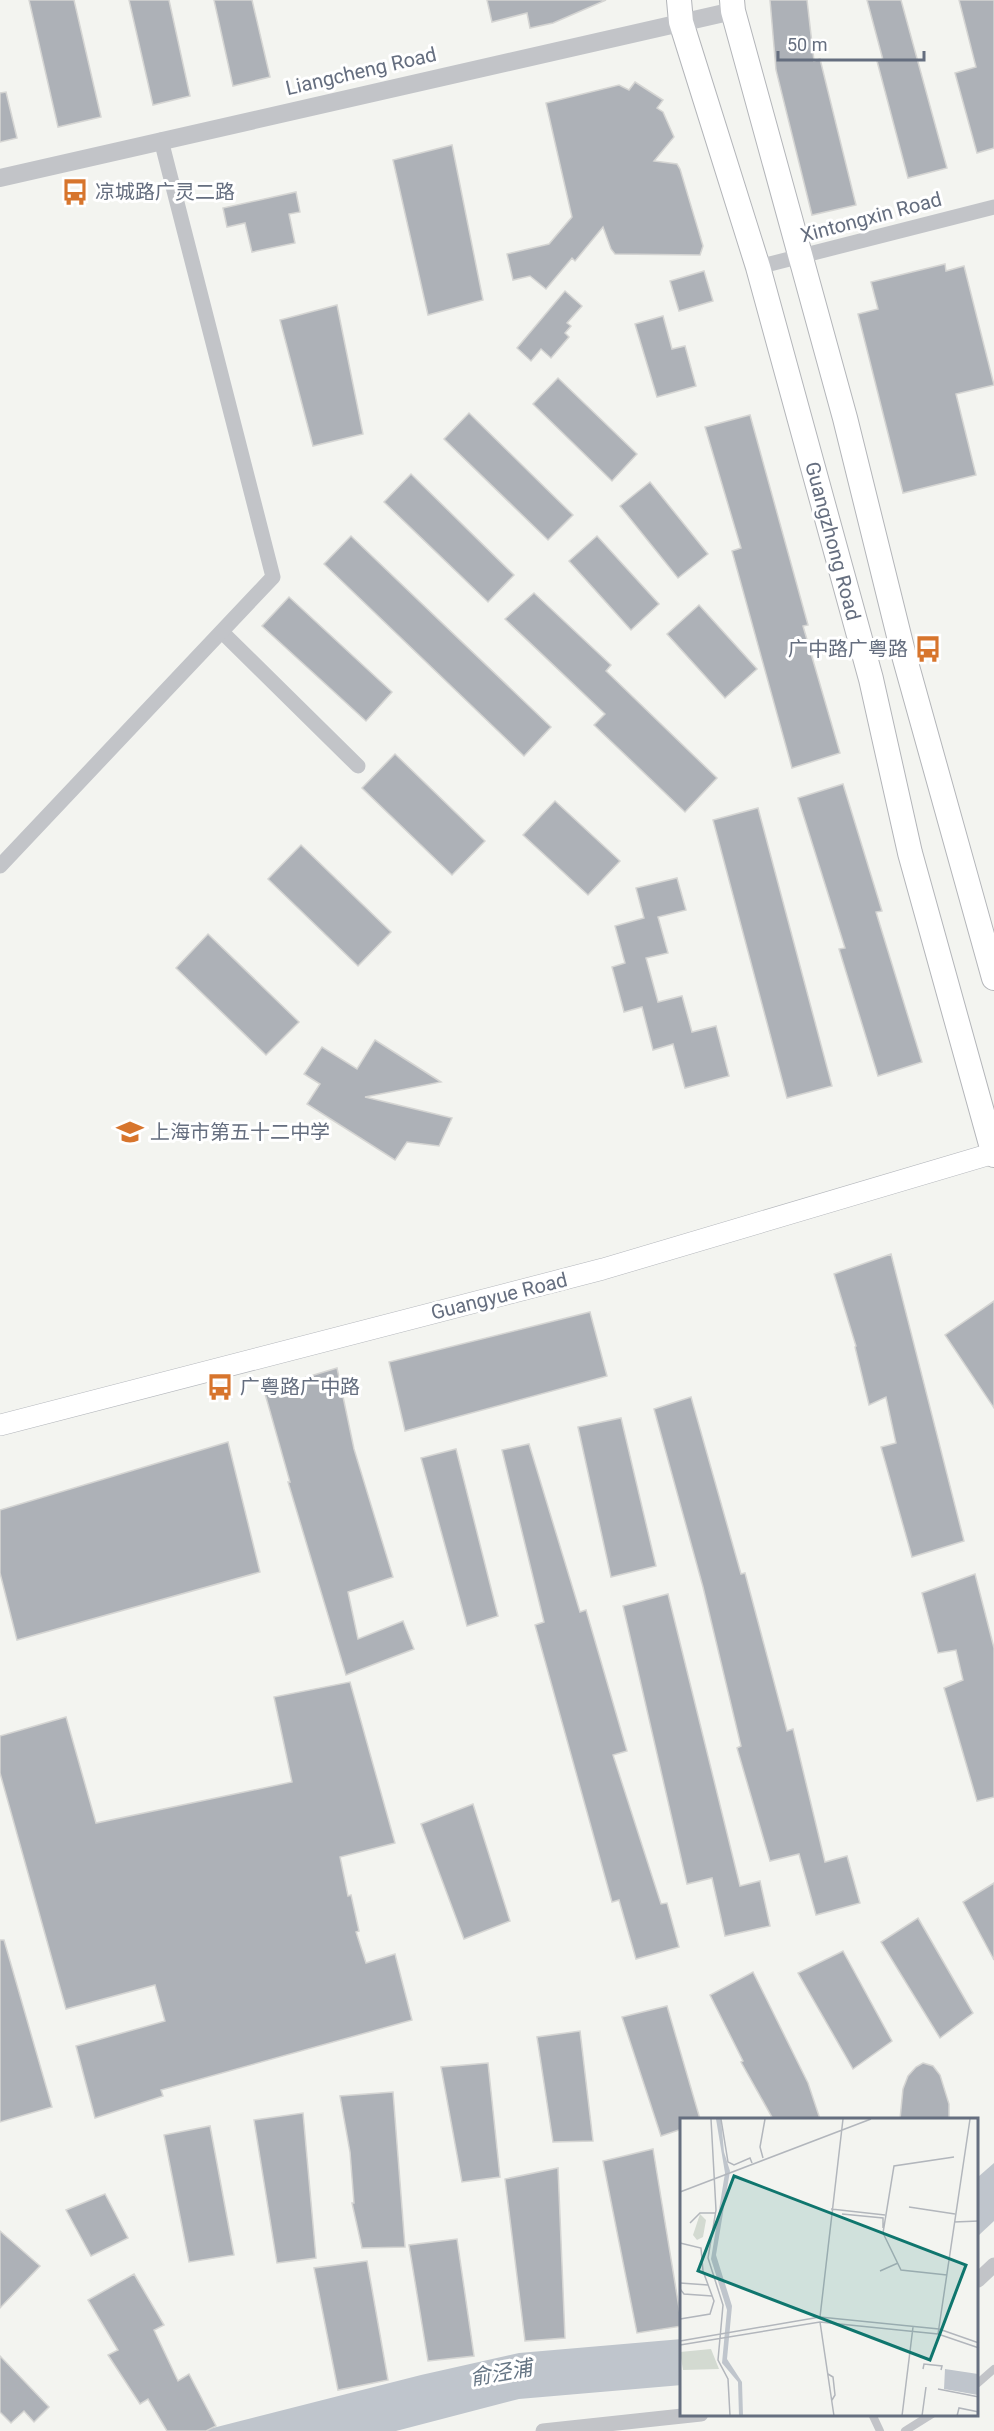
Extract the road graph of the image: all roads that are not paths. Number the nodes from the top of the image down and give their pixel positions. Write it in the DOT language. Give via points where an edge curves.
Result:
graph roads {
  1 [pos="732,5"];
  2 [pos="680,11"];
  3 [pos="161,140"];
  4 [pos="0,178"];
  5 [pos="994,207"];
  6 [pos="800,257"];
  7 [pos="758,267"];
  8 [pos="223,633"];
  9 [pos="358,766"];
  10 [pos="0,866"];
  11 [pos="994,978"];
  12 [pos="994,1154"];
  13 [pos="0,1425"];
  14 [pos="994,2265"];
  15 [pos="979,2279"];
  16 [pos="994,2369"];
  17 [pos="979,2382"];
  18 [pos="690,2416"];
  19 [pos="872,2416"];
  20 [pos="930,2416"];
  21 [pos="543,2431"];
  22 [pos="880,2431"];
  23 [pos="905,2431"];
  1 -- 2 [label="street, Liangcheng Road"];
  1 -- 6 [label="main road, Guangzhong Road"];
  2 -- 3 [label="street, Liangcheng Road"];
  2 -- 7 [label="main road, Guangzhong Road"];
  3 -- 4 [label="street, Liangcheng Road"];
  3 -- 8 [label="street" via="273,577"];
  5 -- 6 [label="street, Xintongxin Road"];
  6 -- 7 [label="street, Xintongxin Road"];
  6 -- 11 [label="main road, Guangzhong Road" via="903,652"];
  7 -- 12 [label="main road, Guangzhong Road" via="871,679 910,853"];
  8 -- 9 [label="street"];
  8 -- 10 [label="street"];
  12 -- 13 [label="main road, Guangyue Road" via="603,1269"];
  14 -- 15 [label="street"];
  16 -- 17 [label="lane"];
  18 -- 21 [label="street"];
  19 -- 22 [label="lane"];
  20 -- 23 [label="lane"];
}
